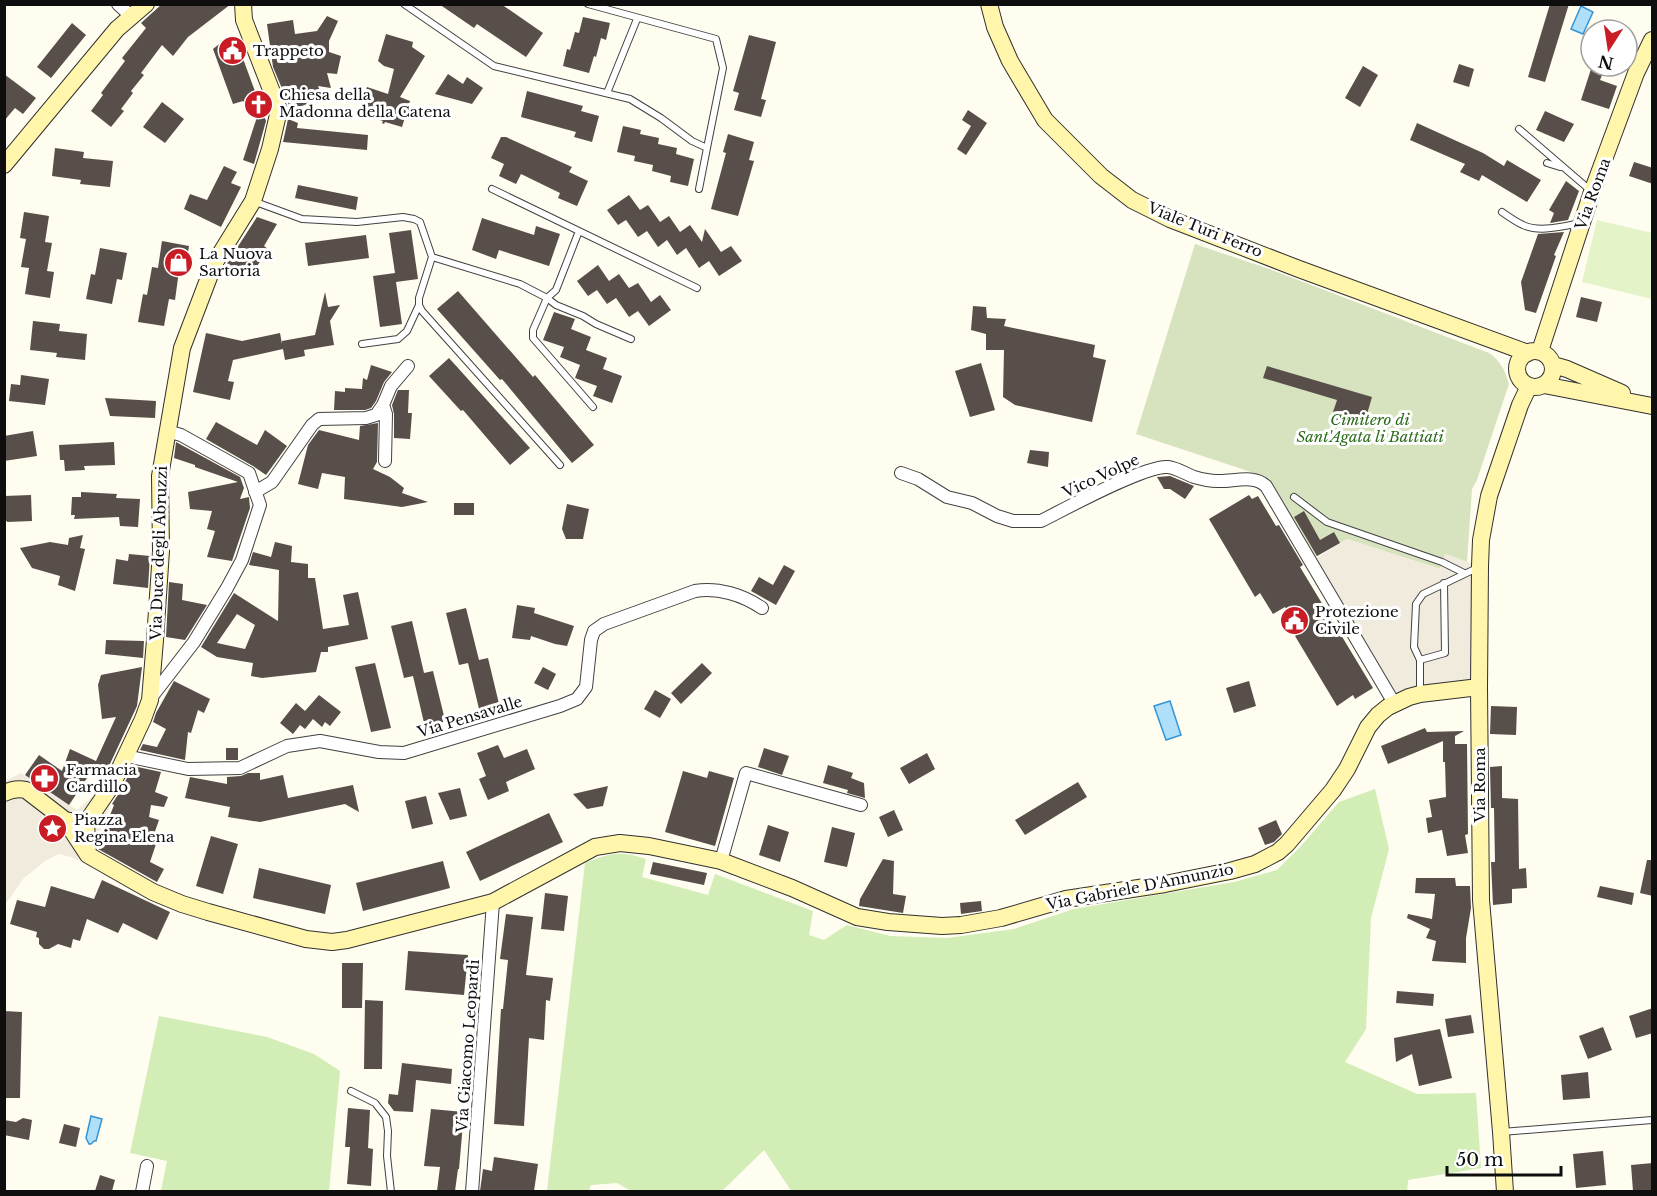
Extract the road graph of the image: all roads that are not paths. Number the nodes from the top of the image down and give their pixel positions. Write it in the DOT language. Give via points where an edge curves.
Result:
graph roads {
  1 [pos="118,4"];
  2 [pos="146,4"];
  3 [pos="236,4"];
  4 [pos="404,4"];
  5 [pos="588,4"];
  6 [pos="989,4"];
  7 [pos="243,12"];
  8 [pos="132,17"];
  9 [pos="637,19"];
  10 [pos="1653,40"];
  11 [pos="607,93"];
  12 [pos="1520,129"];
  13 [pos="707,148"];
  14 [pos="1547,164"];
  15 [pos="4,165"];
  16 [pos="1564,168"];
  17 [pos="492,189"];
  18 [pos="699,189"];
  19 [pos="1592,192"];
  20 [pos="253,201"];
  21 [pos="1503,212"];
  22 [pos="1581,223"];
  23 [pos="579,231"];
  24 [pos="432,258"];
  25 [pos="697,288"];
  26 [pos="547,298"];
  27 [pos="419,305"];
  28 [pos="1477,334"];
  29 [pos="632,339"];
  30 [pos="362,344"];
  31 [pos="1534,352"];
  32 [pos="1553,365"];
  33 [pos="408,366"];
  34 [pos="1517,370"];
  35 [pos="1536,385"];
  36 [pos="383,405"];
  37 [pos="1650,405"];
  38 [pos="593,407"];
  39 [pos="167,431"];
  40 [pos="385,461"];
  41 [pos="560,465"];
  42 [pos="901,473"];
  43 [pos="255,492"];
  44 [pos="1294,498"];
  45 [pos="1480,566"];
  46 [pos="1464,573"];
  47 [pos="1444,583"];
  48 [pos="762,608"];
  49 [pos="1420,660"];
  50 [pos="1479,687"];
  51 [pos="1420,694"];
  52 [pos="150,700"];
  53 [pos="1394,703"];
  54 [pos="126,756"];
  55 [pos="4,793"];
  56 [pos="861,805"];
  57 [pos="65,820"];
  58 [pos="86,823"];
  59 [pos="88,855"];
  60 [pos="721,861"];
  61 [pos="493,902"];
  62 [pos="351,1091"];
  63 [pos="1653,1120"];
  64 [pos="1501,1132"];
  65 [pos="147,1166"];
  66 [pos="142,1191"];
  67 [pos="391,1191"];
  68 [pos="472,1191"];
  69 [pos="1504,1191"];
  1 -- 8 [label="street"];
  2 -- 8 [label="main road"];
  3 -- 7 [label="main road, Via Duca degli Abruzzi"];
  4 -- 11 [label="lane" via="494,66"];
  5 -- 9 [label="lane"];
  6 -- 28 [label="main road, Viale Turi Ferro" via="1010,61 1045,120 1101,176 1132,200 1170,219"];
  7 -- 20 [label="main road, Via Duca degli Abruzzi" via="279,110"];
  8 -- 15 [label="main road" via="117,29"];
  9 -- 11 [label="lane"];
  9 -- 13 [label="lane" via="716,39 723,68"];
  10 -- 19 [label="main road, Via Roma" via="1636,73"];
  11 -- 13 [label="lane" via="630,99"];
  12 -- 16 [label="lane"];
  13 -- 18 [label="lane"];
  14 -- 16 [label="lane"];
  16 -- 19 [label="lane"];
  17 -- 23 [label="lane"];
  19 -- 22 [label="main road, Via Roma"];
  20 -- 24 [label="lane" via="302,219 414,219 420,222"];
  20 -- 39 [label="main road, Via Duca degli Abruzzi" via="214,264 199,302 182,348"];
  21 -- 22 [label="lane" via="1530,228"];
  22 -- 31 [label="main road, Via Roma"];
  23 -- 25 [label="lane"];
  23 -- 26 [label="lane" via="556,290"];
  24 -- 26 [label="lane" via="520,284"];
  24 -- 27 [label="lane"];
  26 -- 29 [label="lane"];
  26 -- 38 [label="lane" via="533,338"];
  27 -- 30 [label="lane" via="399,339"];
  27 -- 41 [label="lane"];
  28 -- 31 [label="main road, Viale Turi Ferro"];
  28 -- 34 [label="main road"];
  31 -- 32 [label="main road" via="1549,357"];
  31 -- 34 [label="main road" via="1524,355"];
  32 -- 35 [label="main road" via="1548,382"];
  32 -- 37 [label="main road"];
  33 -- 36 [label="street" via="391,386"];
  34 -- 35 [label="main road" via="1521,380"];
  35 -- 37 [label="main road"];
  35 -- 45 [label="main road, Via Roma" via="1520,405 1489,496"];
  36 -- 40 [label="street"];
  36 -- 43 [label="street" via="375,416 366,418 319,419 272,482"];
  39 -- 43 [label="street" via="249,473"];
  39 -- 52 [label="main road, Via Duca degli Abruzzi" via="160,476 161,551"];
  42 -- 53 [label="street, Vico Volpe" via="947,497 1014,521 1041,521 1131,477 1164,467 1217,481 1250,479 1262,483"];
  43 -- 52 [label="street" via="260,505 242,560 194,642"];
  44 -- 46 [label="lane" via="1328,522"];
  45 -- 46 [label="lane"];
  45 -- 50 [label="main road, Via Roma"];
  46 -- 47 [label="lane"];
  47 -- 49 [label="lane" via="1423,594 1416,604 1414,647"];
  47 -- 49 [label="lane" via="1445,653"];
  48 -- 54 [label="street, Via Pensavalle" via="750,600 707,589 604,624 594,631 586,687 577,699 404,753 379,753 320,741 287,746 240,768 188,769"];
  49 -- 51 [label="lane"];
  50 -- 51 [label="main road, Via Gabriele D'Annunzio"];
  50 -- 64 [label="main road, Via Roma" via="1481,900"];
  51 -- 53 [label="main road, Via Gabriele D'Annunzio"];
  52 -- 54 [label="main road, Via Duca degli Abruzzi"];
  53 -- 60 [label="main road, Via Gabriele D'Annunzio" via="1368,727 1333,790 1287,844 1255,864 1230,871 1066,899 1001,918 942,926 857,917"];
  54 -- 58 [label="main road, Via Duca degli Abruzzi" via="106,796"];
  55 -- 57 [label="main road" via="26,790"];
  56 -- 60 [label="street" via="746,773"];
  57 -- 58 [label="main road"];
  57 -- 59 [label="main road"];
  58 -- 59 [label="main road"];
  59 -- 61 [label="main road, Via Gabriele D'Annunzio" via="153,892 183,904 306,939 347,940"];
  60 -- 61 [label="main road, Via Gabriele D'Annunzio" via="649,846 620,843 595,847"];
  61 -- 68 [label="street, Via Giacomo Leopardi"];
  62 -- 67 [label="lane" via="375,1104 387,1117"];
  63 -- 64 [label="lane"];
  64 -- 69 [label="main road, Via Roma"];
  65 -- 66 [label="street"];
}
